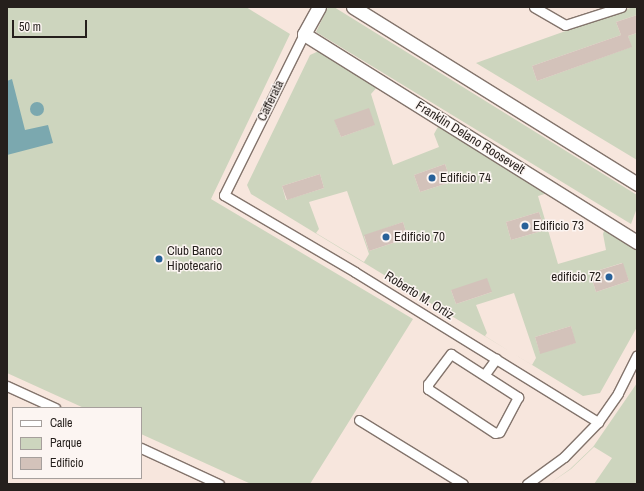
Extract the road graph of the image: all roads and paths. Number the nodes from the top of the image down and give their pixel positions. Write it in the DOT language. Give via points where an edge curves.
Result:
graph roads {
  1 [pos="319,7"];
  2 [pos="353,7"];
  3 [pos="534,7"];
  4 [pos="621,7"];
  5 [pos="304,34"];
  6 [pos="637,184"];
  7 [pos="224,195"];
  8 [pos="637,242"];
  9 [pos="637,355"];
  10 [pos="496,360"];
  11 [pos="485,374"];
  12 [pos="7,386"];
  13 [pos="53,407"];
  14 [pos="359,420"];
  15 [pos="598,422"];
  16 [pos="142,448"];
  17 [pos="219,484"];
  18 [pos="463,484"];
  19 [pos="527,484"];
  1 -- 5 [label="street, Cafferata"];
  2 -- 6 [label="street"];
  3 -- 4 [label="street" via="565,25"];
  5 -- 7 [label="street, Cafferata"];
  5 -- 8 [label="street, Franklin Delano Roosevelt"];
  7 -- 10 [label="street, Roberto M. Ortiz" via="355,272"];
  9 -- 15 [label="street" via="618,393"];
  10 -- 11 [label="street"];
  10 -- 15 [label="street, Roberto M. Ortiz"];
  11 -- 11 [label="street" via="518,397 499,432 495,433 428,388 428,384 451,354"];
  12 -- 13 [label="street"];
  14 -- 18 [label="street"];
  15 -- 19 [label="street" via="564,457"];
  16 -- 17 [label="street"];
}
